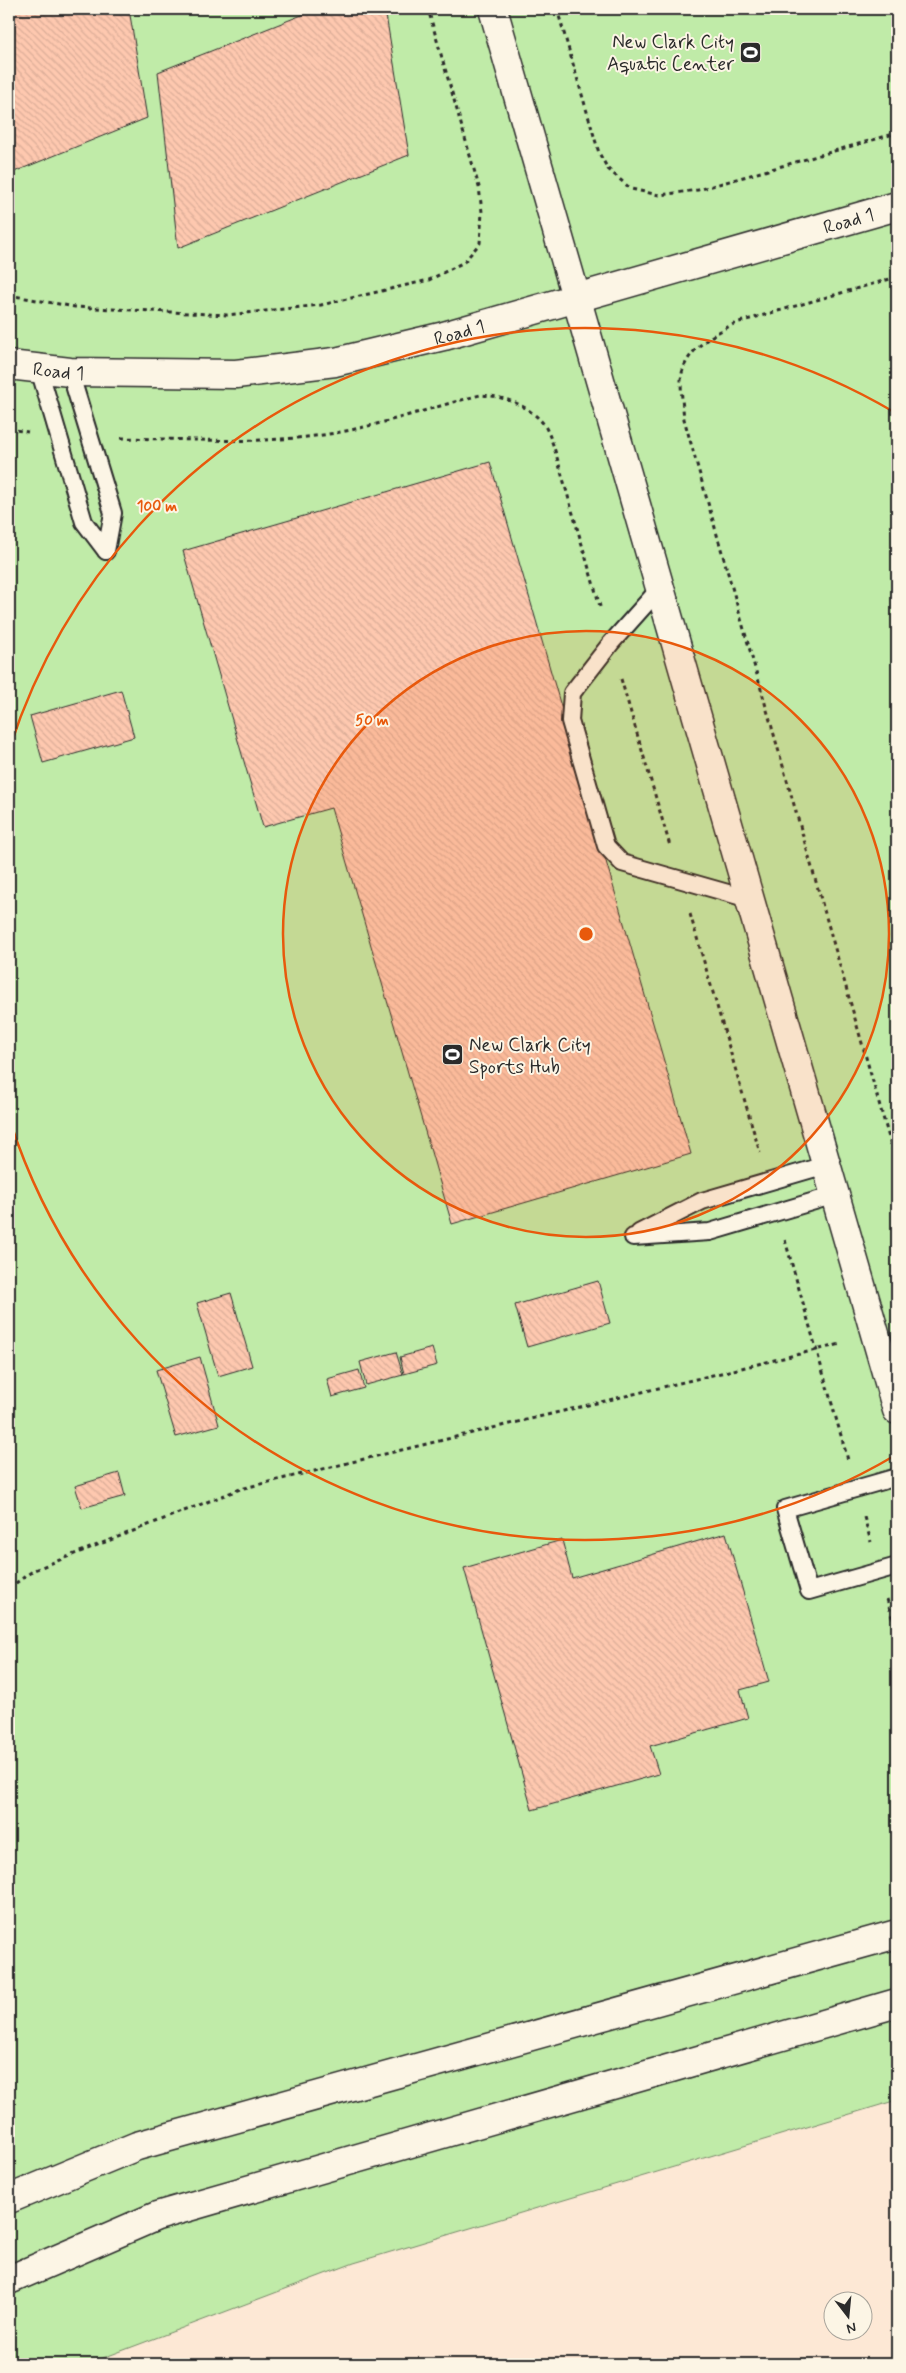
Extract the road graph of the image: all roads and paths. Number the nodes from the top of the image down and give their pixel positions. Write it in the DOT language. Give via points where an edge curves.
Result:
graph roads {
  1 [pos="428,9"];
  2 [pos="492,9"];
  3 [pos="557,9"];
  4 [pos="897,133"];
  5 [pos="897,206"];
  6 [pos="897,277"];
  7 [pos="9,295"];
  8 [pos="576,298"];
  9 [pos="9,364"];
  10 [pos="39,370"];
  11 [pos="70,372"];
  12 [pos="660,588"];
  13 [pos="749,899"];
  14 [pos="826,1165"];
  15 [pos="897,1166"];
  16 [pos="835,1195"];
  17 [pos="876,1335"];
  18 [pos="897,1410"];
  19 [pos="897,1477"];
  20 [pos="897,1566"];
  21 [pos="9,1588"];
  22 [pos="897,1934"];
  23 [pos="897,2003"];
  24 [pos="9,2199"];
  25 [pos="9,2280"];
  1 -- 7 [label="path" via="479,187 482,212 480,243 464,262 429,280 321,304 227,315 75,307"];
  2 -- 8 [label="street"];
  3 -- 4 [label="path" via="599,153 608,169 631,189 659,195 698,190"];
  5 -- 8 [label="street, Road 1"];
  6 -- 15 [label="path" via="736,323 713,334 691,354 681,378 684,419"];
  8 -- 11 [label="street, Road 1" via="444,336 335,362 236,374"];
  8 -- 12 [label="street"];
  9 -- 10 [label="street, Road 1"];
  10 -- 11 [label="street, Road 1"];
  10 -- 11 [label="lane" via="84,522 106,551 113,513"];
  12 -- 13 [label="street"];
  12 -- 13 [label="lane" via="572,693 570,721 595,811 606,846 622,863"];
  13 -- 14 [label="street"];
  14 -- 16 [label="street"];
  14 -- 16 [label="lane" via="702,1201 633,1237 710,1232"];
  16 -- 17 [label="street"];
  17 -- 18 [label="street"];
  17 -- 21 [label="path" via="240,1489 34,1570"];
  19 -- 20 [label="lane" via="785,1509 808,1591"];
  22 -- 24 [label="street" via="137,2146"];
  23 -- 25 [label="street" via="157,2216"];
}
